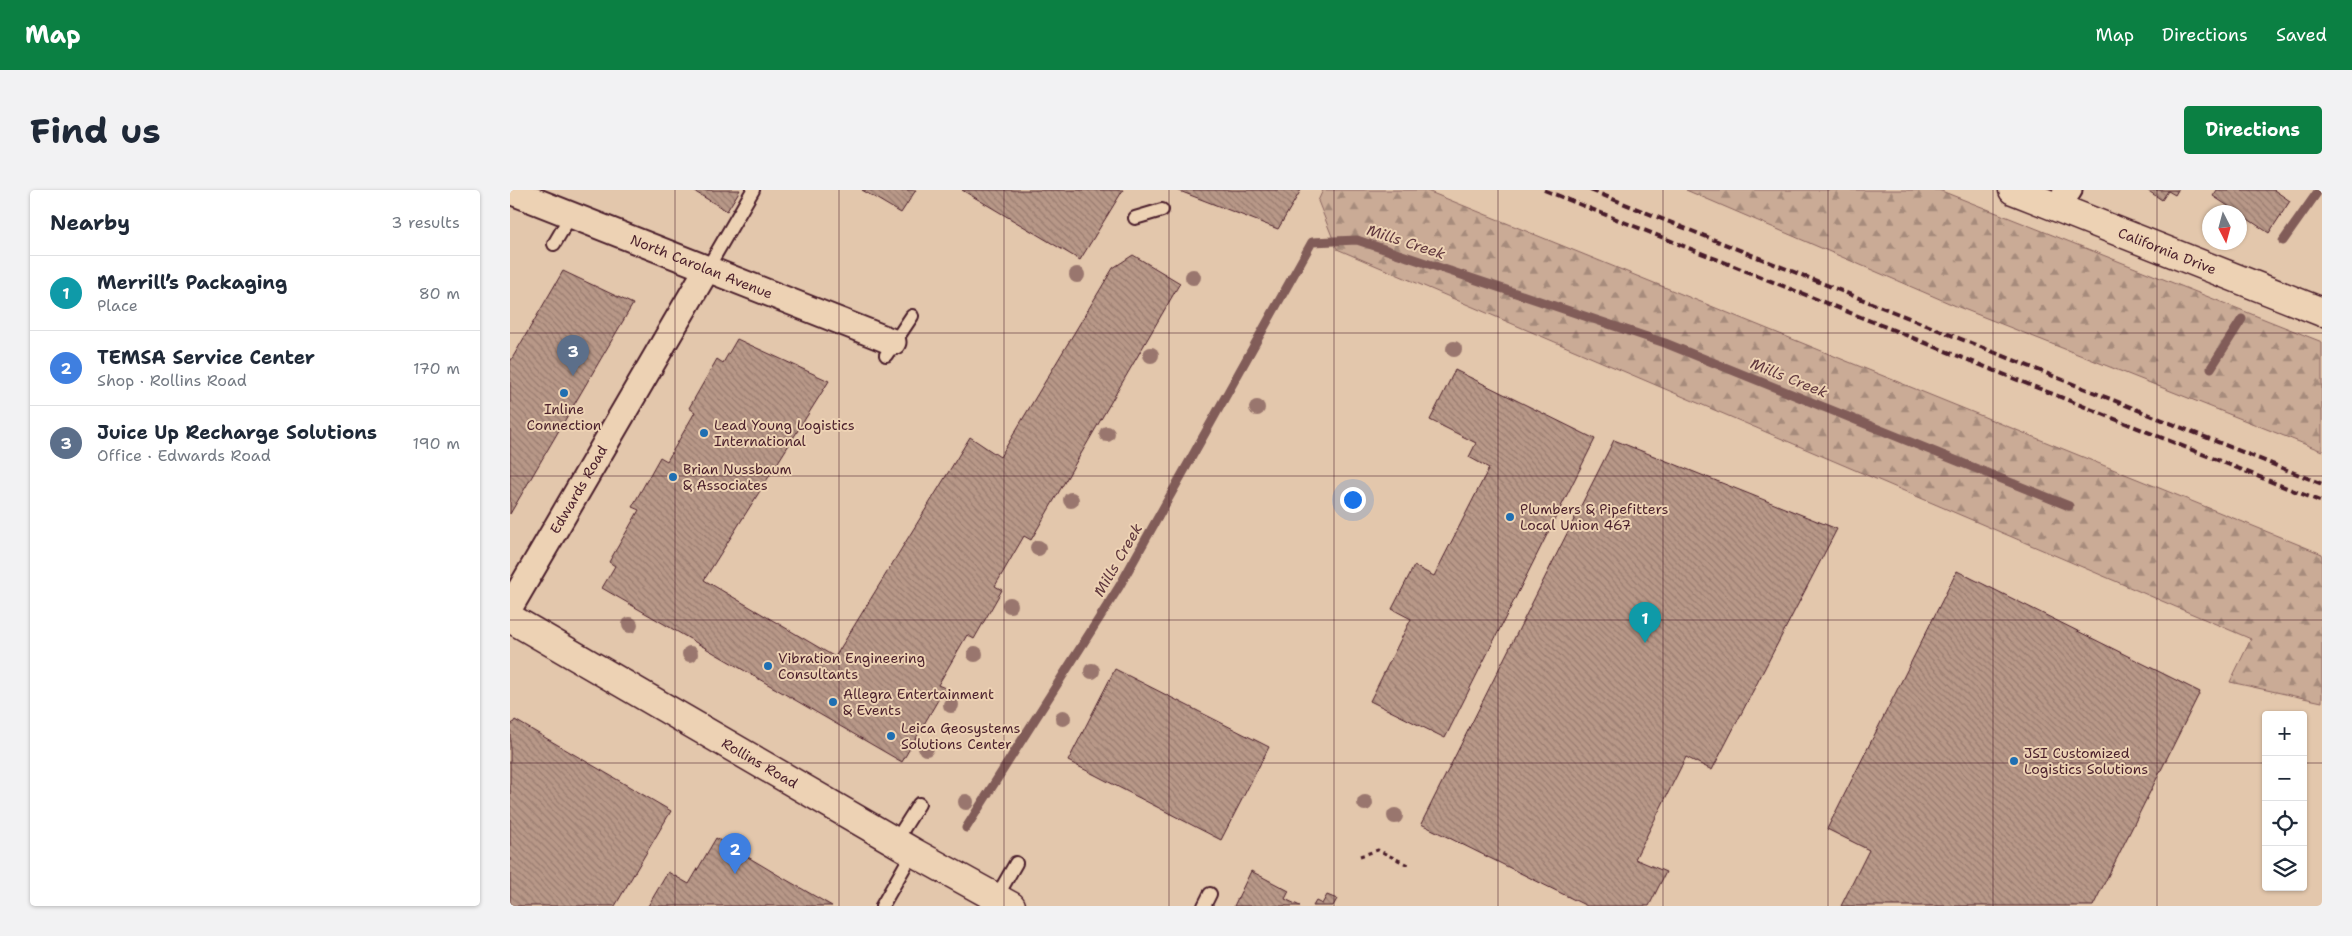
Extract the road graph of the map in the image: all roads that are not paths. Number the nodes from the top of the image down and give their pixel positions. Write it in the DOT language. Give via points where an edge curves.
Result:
graph roads {
  1 [pos="753,190"];
  2 [pos="2012,190"];
  3 [pos="510,191"];
  4 [pos="2063,199"];
  5 [pos="1162,210"];
  6 [pos="571,215"];
  7 [pos="1135,218"];
  8 [pos="554,244"];
  9 [pos="707,269"];
  10 [pos="2322,312"];
  11 [pos="912,316"];
  12 [pos="890,349"];
  13 [pos="510,607"];
  14 [pos="510,618"];
  15 [pos="919,804"];
  16 [pos="904,847"];
  17 [pos="1016,863"];
  18 [pos="1210,894"];
  19 [pos="1004,902"];
  20 [pos="882,906"];
  21 [pos="1204,906"];
  1 -- 9 [label="lane"];
  2 -- 4 [label="main road, California Drive"];
  3 -- 6 [label="street, North Carolan Avenue"];
  4 -- 10 [label="main road, California Drive"];
  5 -- 7 [label="lane"];
  6 -- 8 [label="lane"];
  6 -- 9 [label="street, North Carolan Avenue"];
  9 -- 12 [label="street, North Carolan Avenue"];
  9 -- 13 [label="street, Edwards Road"];
  11 -- 12 [label="lane"];
  14 -- 16 [label="main road, Rollins Road"];
  15 -- 16 [label="lane"];
  16 -- 19 [label="main road, Rollins Road"];
  16 -- 20 [label="lane"];
  17 -- 19 [label="lane"];
  18 -- 21 [label="lane"];
}
